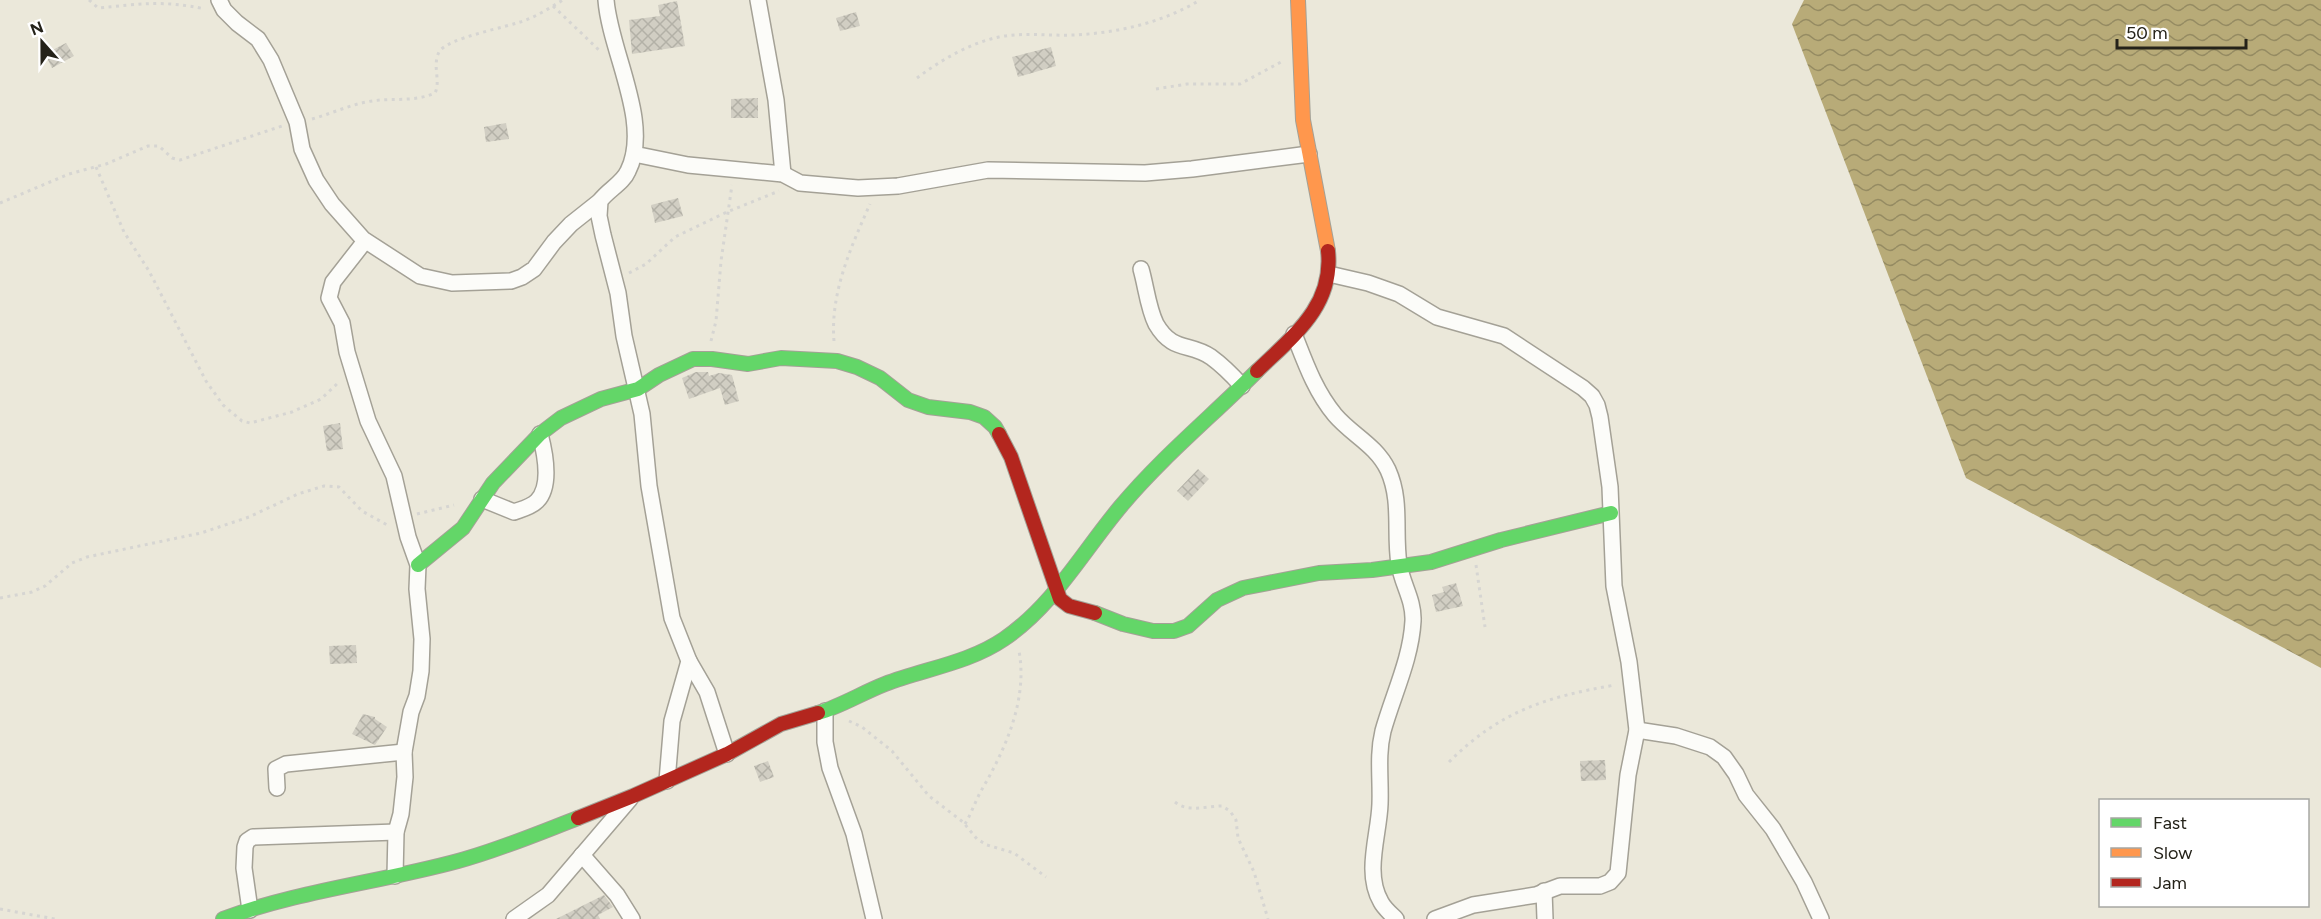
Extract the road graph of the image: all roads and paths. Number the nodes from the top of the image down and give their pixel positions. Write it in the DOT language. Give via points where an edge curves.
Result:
graph roads {
  1 [pos="89,0"];
  2 [pos="219,0"];
  3 [pos="553,0"];
  4 [pos="563,0"];
  5 [pos="606,0"];
  6 [pos="758,0"];
  7 [pos="1200,0"];
  8 [pos="1298,0"];
  9 [pos="554,5"];
  10 [pos="230,15"];
  11 [pos="1301,50"];
  12 [pos="620,65"];
  13 [pos="917,78"];
  14 [pos="1156,89"];
  15 [pos="297,122"];
  16 [pos="634,154"];
  17 [pos="1309,154"];
  18 [pos="96,167"];
  19 [pos="732,171"];
  20 [pos="783,174"];
  21 [pos="800,183"];
  22 [pos="876,188"];
  23 [pos="600,201"];
  24 [pos="0,203"];
  25 [pos="728,212"];
  26 [pos="365,241"];
  27 [pos="1141,269"];
  28 [pos="1329,274"];
  29 [pos="615,281"];
  30 [pos="1294,334"];
  31 [pos="700,358"];
  32 [pos="837,361"];
  33 [pos="354,374"];
  34 [pos="1242,386"];
  35 [pos="638,389"];
  36 [pos="540,434"];
  37 [pos="481,502"];
  38 [pos="1611,513"];
  39 [pos="404,518"];
  40 [pos="408,537"];
  41 [pos="1470,550"];
  42 [pos="418,565"];
  43 [pos="1399,566"];
  44 [pos="1056,591"];
  45 [pos="0,598"];
  46 [pos="1485,627"];
  47 [pos="1012,632"];
  48 [pos="689,662"];
  49 [pos="1631,682"];
  50 [pos="825,716"];
  51 [pos="1637,730"];
  52 [pos="404,752"];
  53 [pos="727,754"];
  54 [pos="1449,762"];
  55 [pos="667,781"];
  56 [pos="277,788"];
  57 [pos="633,796"];
  58 [pos="1175,802"];
  59 [pos="964,824"];
  60 [pos="396,832"];
  61 [pos="582,855"];
  62 [pos="395,876"];
  63 [pos="1046,877"];
  64 [pos="1544,891"];
  65 [pos="0,909"];
  66 [pos="250,910"];
  67 [pos="55,919"];
  68 [pos="223,919"];
  69 [pos="514,919"];
  70 [pos="632,919"];
  71 [pos="874,919"];
  72 [pos="1268,919"];
  73 [pos="1396,919"];
  74 [pos="1435,919"];
  75 [pos="1545,919"];
  76 [pos="1821,919"];
  1 -- 10 [label="path" via="98,8 173,2"];
  2 -- 10 [label="street"];
  3 -- 9 [label="path"];
  4 -- 9 [label="path"];
  5 -- 12 [label="street"];
  6 -- 20 [label="street" via="776,100"];
  7 -- 13 [label="path" via="1174,14 1130,28 999,37 952,55"];
  8 -- 11 [label="street"];
  9 -- 12 [label="path" via="590,42"];
  9 -- 15 [label="path" via="524,21 445,46 435,69 438,88 427,97 368,101"];
  10 -- 15 [label="street" via="258,39 284,87"];
  11 -- 14 [label="path" via="1240,84 1186,84"];
  11 -- 17 [label="street" via="1302,109"];
  12 -- 16 [label="street" via="636,123"];
  15 -- 18 [label="path" via="180,160 152,145"];
  15 -- 26 [label="street" via="302,148 316,180"];
  16 -- 19 [label="street"];
  16 -- 23 [label="street" via="628,172"];
  17 -- 22 [label="street" via="1145,172 988,170"];
  17 -- 28 [label="street" via="1328,247"];
  18 -- 24 [label="path"];
  18 -- 33 [label="path" via="120,224 206,381 242,421 250,423 292,412 321,399"];
  19 -- 20 [label="street"];
  19 -- 25 [label="path"];
  20 -- 21 [label="street"];
  21 -- 22 [label="street"];
  21 -- 25 [label="path"];
  22 -- 32 [label="path" via="840,282 833,317"];
  23 -- 26 [label="street" via="571,224 529,273 511,281 434,281"];
  23 -- 29 [label="street" via="599,216"];
  25 -- 29 [label="path" via="675,237 646,264"];
  25 -- 31 [label="path" via="716,321 710,343"];
  26 -- 33 [label="street" via="328,294 342,323"];
  27 -- 34 [label="street" via="1155,321 1170,341 1212,357"];
  28 -- 30 [label="street" via="1313,313"];
  28 -- 38 [label="street" via="1400,294 1437,317 1504,336 1583,388 1599,411"];
  29 -- 35 [label="street"];
  30 -- 34 [label="street"];
  30 -- 43 [label="street" via="1319,394 1336,416 1375,450 1388,470 1396,493"];
  31 -- 32 [label="street" via="748,364 787,358"];
  31 -- 35 [label="street" via="667,370"];
  32 -- 44 [label="street" via="880,378 908,400 928,407 970,412 984,417 994,427 1011,457"];
  33 -- 39 [label="street" via="368,421 394,476"];
  34 -- 44 [label="street" via="1144,480"];
  35 -- 36 [label="street" via="601,399 561,418"];
  35 -- 48 [label="street" via="649,486 672,618"];
  36 -- 37 [label="street"];
  36 -- 37 [label="street" via="545,486 536,502 514,512"];
  37 -- 39 [label="path"];
  37 -- 42 [label="street" via="463,528"];
  38 -- 41 [label="street"];
  38 -- 49 [label="street" via="1614,586"];
  39 -- 40 [label="street"];
  40 -- 42 [label="street"];
  40 -- 45 [label="path" via="362,511 339,488 324,486 201,533 87,557 72,563 45,586"];
  41 -- 43 [label="street" via="1431,562"];
  41 -- 46 [label="path"];
  42 -- 52 [label="street" via="422,671"];
  43 -- 44 [label="street" via="1319,573 1243,588 1207,606 1188,626 1165,632 1073,608"];
  43 -- 73 [label="street" via="1412,605 1413,623 1407,657 1383,733 1373,869 1381,903"];
  44 -- 47 [label="street"];
  47 -- 50 [label="street" via="972,656 885,684"];
  47 -- 59 [label="path" via="1021,671 1017,706 1005,746"];
  48 -- 53 [label="street" via="707,692"];
  48 -- 55 [label="street" via="672,721"];
  49 -- 51 [label="street"];
  49 -- 54 [label="path" via="1522,708 1469,742"];
  50 -- 53 [label="street" via="781,724"];
  50 -- 59 [label="path" via="862,727 892,751 929,796"];
  50 -- 71 [label="street" via="830,768 854,834"];
  51 -- 64 [label="street" via="1616,876 1600,886 1560,886"];
  51 -- 76 [label="street" via="1676,736 1710,747 1724,757 1773,830"];
  52 -- 56 [label="street" via="286,764 276,769"];
  52 -- 60 [label="street" via="404,795"];
  53 -- 55 [label="street"];
  55 -- 57 [label="street"];
  57 -- 61 [label="street"];
  57 -- 62 [label="street" via="509,845"];
  58 -- 72 [label="path" via="1189,809 1222,806 1233,813 1238,838 1254,872"];
  59 -- 63 [label="path" via="982,843 1014,853"];
  60 -- 62 [label="street"];
  60 -- 66 [label="street" via="253,837 247,841 244,855"];
  61 -- 69 [label="street" via="548,895"];
  61 -- 70 [label="street"];
  62 -- 66 [label="street"];
  64 -- 74 [label="street" via="1473,905"];
  64 -- 75 [label="street"];
  65 -- 67 [label="path"];
  66 -- 68 [label="street"];
}
